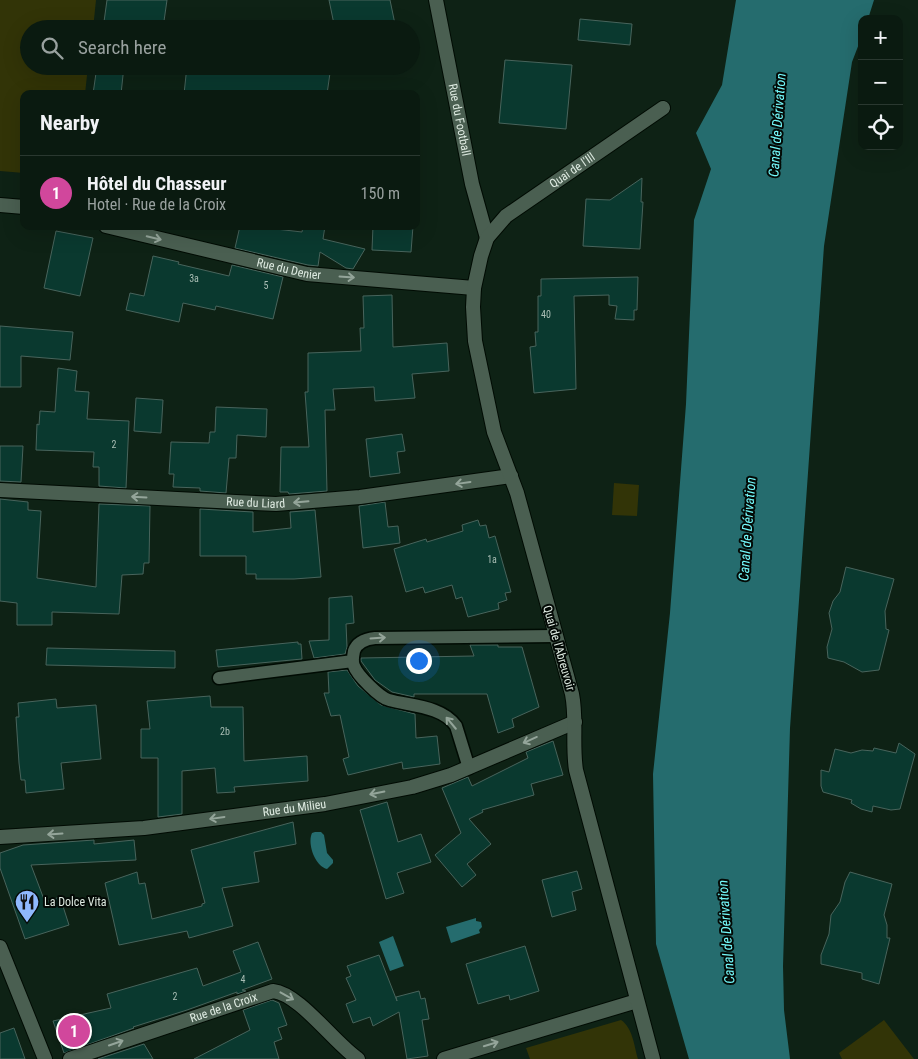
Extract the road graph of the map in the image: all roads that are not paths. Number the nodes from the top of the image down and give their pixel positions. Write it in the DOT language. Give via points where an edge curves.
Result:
graph roads {
  1 [pos="436,0"];
  2 [pos="663,108"];
  3 [pos="0,205"];
  4 [pos="20,207"];
  5 [pos="123,230"];
  6 [pos="487,238"];
  7 [pos="474,288"];
  8 [pos="511,476"];
  9 [pos="0,490"];
  10 [pos="555,636"];
  11 [pos="352,661"];
  12 [pos="219,678"];
  13 [pos="575,722"];
  14 [pos="469,768"];
  15 [pos="0,837"];
  16 [pos="0,946"];
  17 [pos="637,1001"];
  18 [pos="45,1059"];
  19 [pos="70,1059"];
  20 [pos="358,1059"];
  21 [pos="444,1059"];
  22 [pos="653,1059"];
  1 -- 6 [label="street, Rue du Football" via="472,184"];
  2 -- 6 [label="street, Quai de l'Ill" via="513,211"];
  3 -- 4 [label="street"];
  5 -- 7 [label="street, Rue du Denier, one-way" via="307,274"];
  6 -- 7 [label="street, Quai de l'Abreuvoir"];
  7 -- 8 [label="street, Quai de l'Abreuvoir" via="473,322 482,375 496,438"];
  8 -- 9 [label="street, Rue du Liard, one-way" via="360,497 276,504"];
  8 -- 10 [label="street, Quai de l'Abreuvoir"];
  11 -- 10 [label="lane, one-way" via="360,642 375,638"];
  10 -- 13 [label="street, Quai de l'Abreuvoir" via="572,694"];
  11 -- 12 [label="lane"];
  14 -- 11 [label="lane, one-way" via="452,721 410,703 383,698 358,674"];
  13 -- 14 [label="street, Rue du Milieu, one-way"];
  13 -- 17 [label="street, Quai de l'Abreuvoir" via="576,770"];
  14 -- 15 [label="street, Rue du Milieu, one-way" via="412,787 325,804 144,828"];
  16 -- 18 [label="street"];
  21 -- 17 [label="street, one-way"];
  17 -- 22 [label="street, Quai de l'Abreuvoir"];
  19 -- 20 [label="street, Rue de la Croix, one-way" via="273,992 293,1000"];
}
